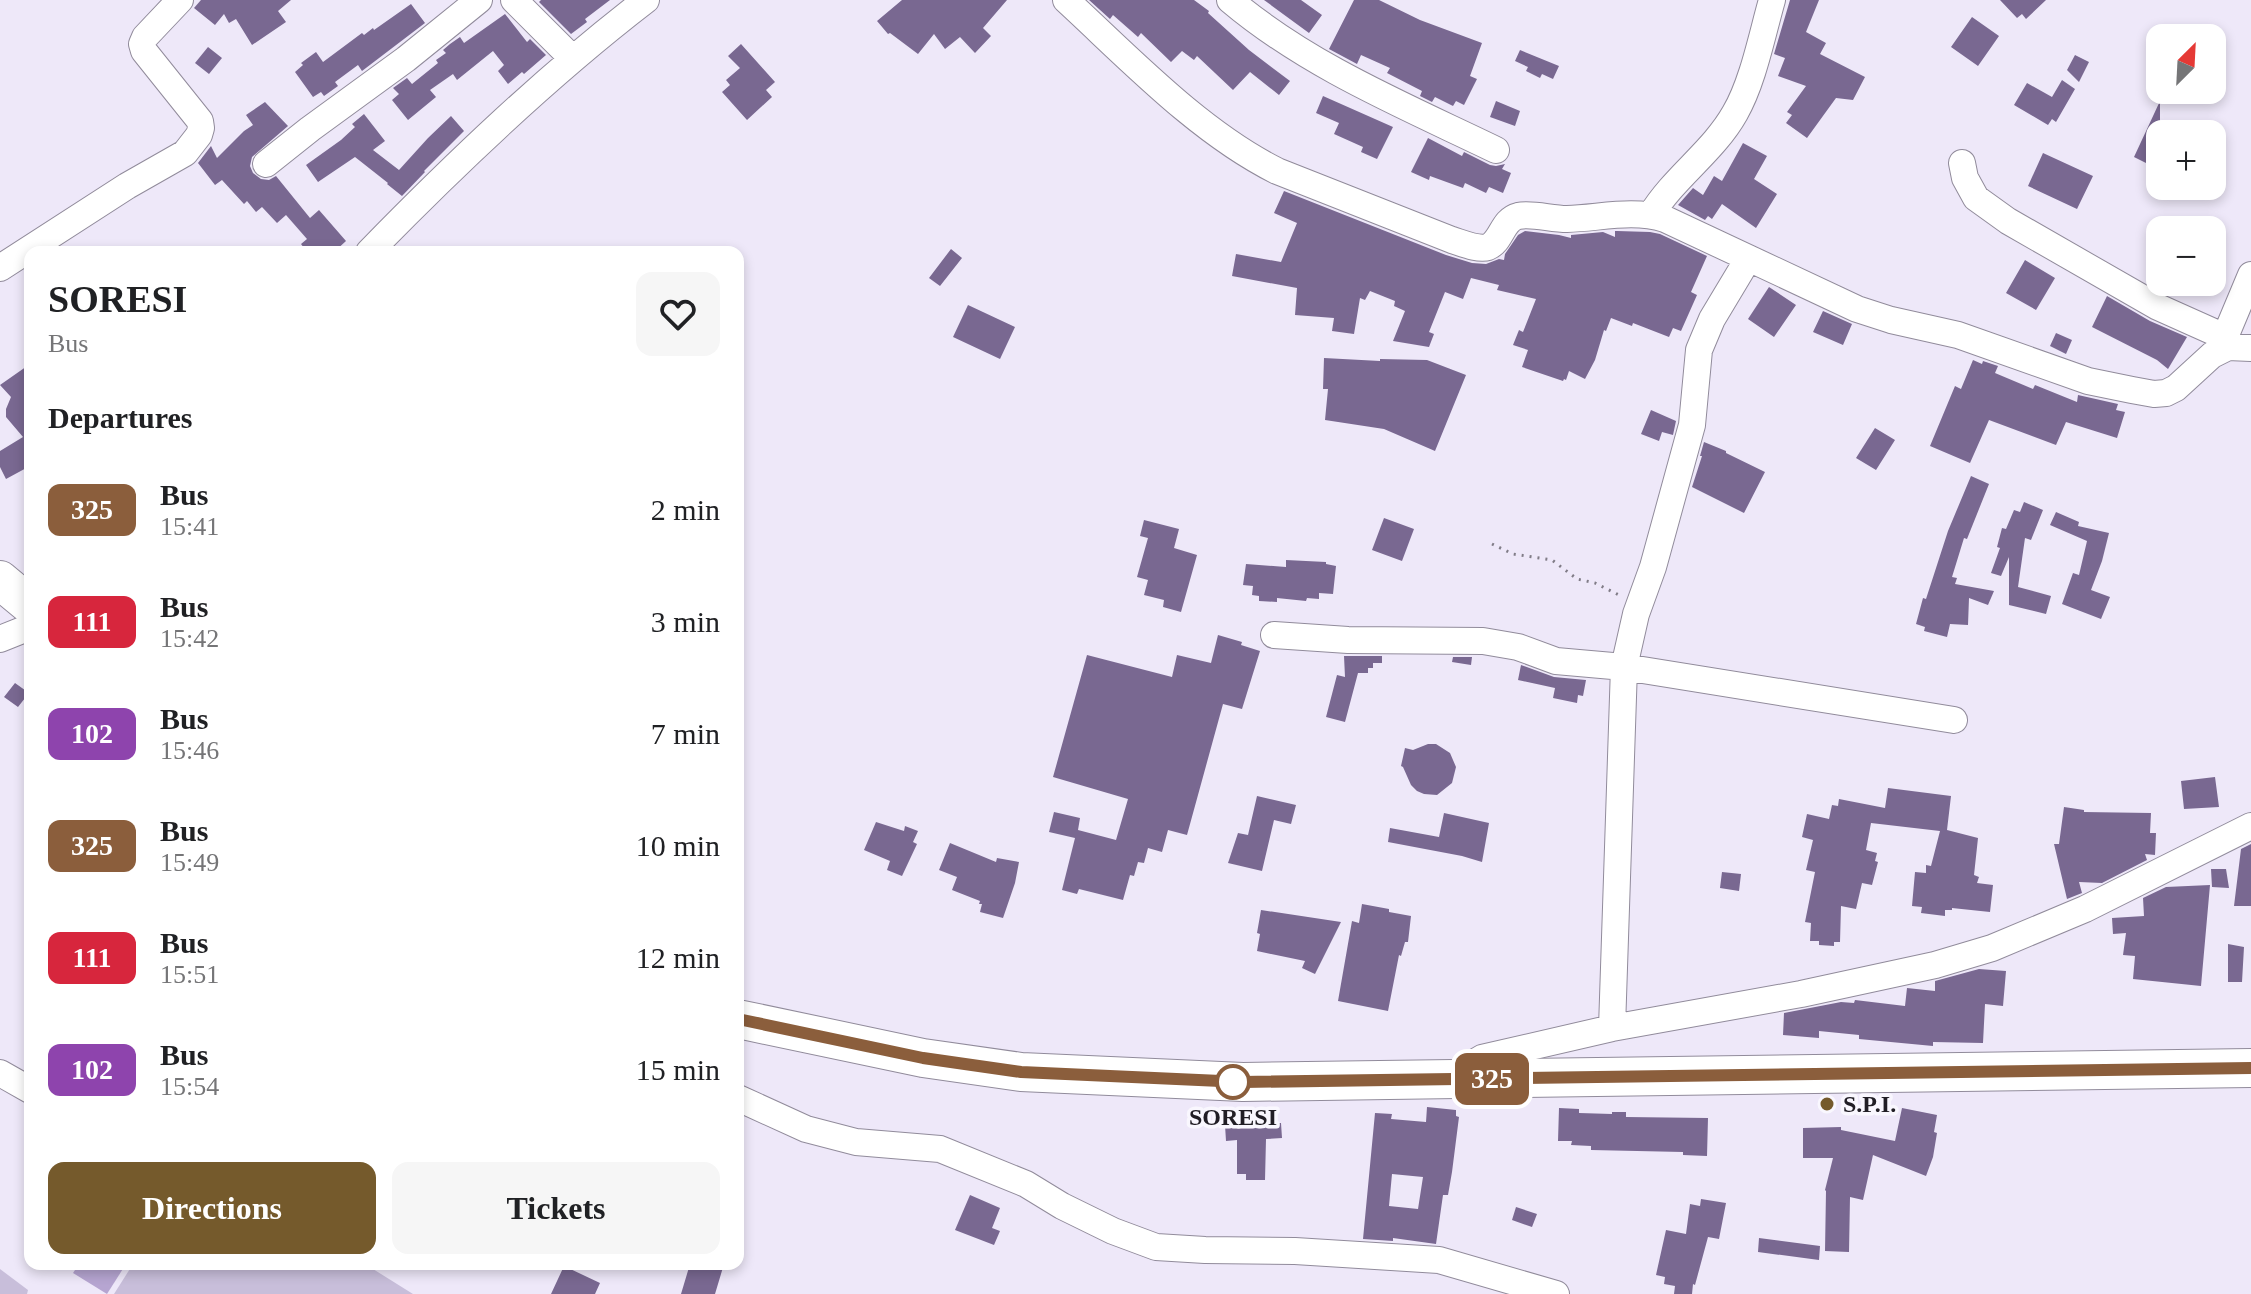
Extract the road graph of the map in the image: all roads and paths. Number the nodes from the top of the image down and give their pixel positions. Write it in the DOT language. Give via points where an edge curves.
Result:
graph roads {
  1 [pos="180,0"];
  2 [pos="479,0"];
  3 [pos="514,0"];
  4 [pos="646,0"];
  5 [pos="1066,0"];
  6 [pos="1230,0"];
  7 [pos="1772,0"];
  8 [pos="573,59"];
  9 [pos="1496,150"];
  10 [pos="1962,163"];
  11 [pos="266,164"];
  12 [pos="1651,215"];
  13 [pos="34,246"];
  14 [pos="375,246"];
  15 [pos="24,253"];
  16 [pos="1748,259"];
  17 [pos="0,268"];
  18 [pos="2251,275"];
  19 [pos="2235,344"];
  20 [pos="1492,544"];
  21 [pos="0,580"];
  22 [pos="24,600"];
  23 [pos="1636,614"];
  24 [pos="24,629"];
  25 [pos="1274,635"];
  26 [pos="0,639"];
  27 [pos="1624,667"];
  28 [pos="1954,720"];
  29 [pos="2251,826"];
  30 [pos="744,1020"];
  31 [pos="1612,1028"];
  32 [pos="2251,1068"];
  33 [pos="0,1073"];
  34 [pos="1454,1080"];
  35 [pos="24,1087"];
  36 [pos="744,1101"];
  37 [pos="1556,1294"];
  1 -- 13 [label="street" via="142,44 200,121 194,144"];
  2 -- 11 [label="street"];
  3 -- 8 [label="street"];
  4 -- 8 [label="street"];
  5 -- 12 [label="street" via="1166,91 1250,157 1452,240 1487,247 1517,216"];
  6 -- 9 [label="street" via="1289,45"];
  7 -- 12 [label="street" via="1735,114"];
  8 -- 14 [label="street"];
  10 -- 19 [label="street" via="1976,198 2008,221 2158,307"];
  12 -- 16 [label="street"];
  15 -- 17 [label="street"];
  16 -- 19 [label="street" via="1857,309 1958,335 2088,381 2154,394 2176,388 2212,355"];
  16 -- 23 [label="street" via="1699,350 1692,425"];
  18 -- 19 [label="street"];
  20 -- 23 [label="path" via="1513,554 1552,560 1577,579 1619,594"];
  21 -- 22 [label="highway"];
  23 -- 27 [label="street"];
  24 -- 26 [label="street"];
  25 -- 27 [label="street" via="1483,641 1556,661"];
  27 -- 28 [label="street"];
  27 -- 31 [label="street"];
  29 -- 31 [label="street" via="2085,909 1992,948 1801,994"];
  30 -- 34 [label="highway" via="923,1058 1021,1072 1243,1082"];
  31 -- 34 [label="street" via="1482,1058"];
  32 -- 34 [label="highway"];
  33 -- 35 [label="street"];
  36 -- 37 [label="street" via="806,1129 856,1142 940,1149 1156,1247 1439,1260"];
}
